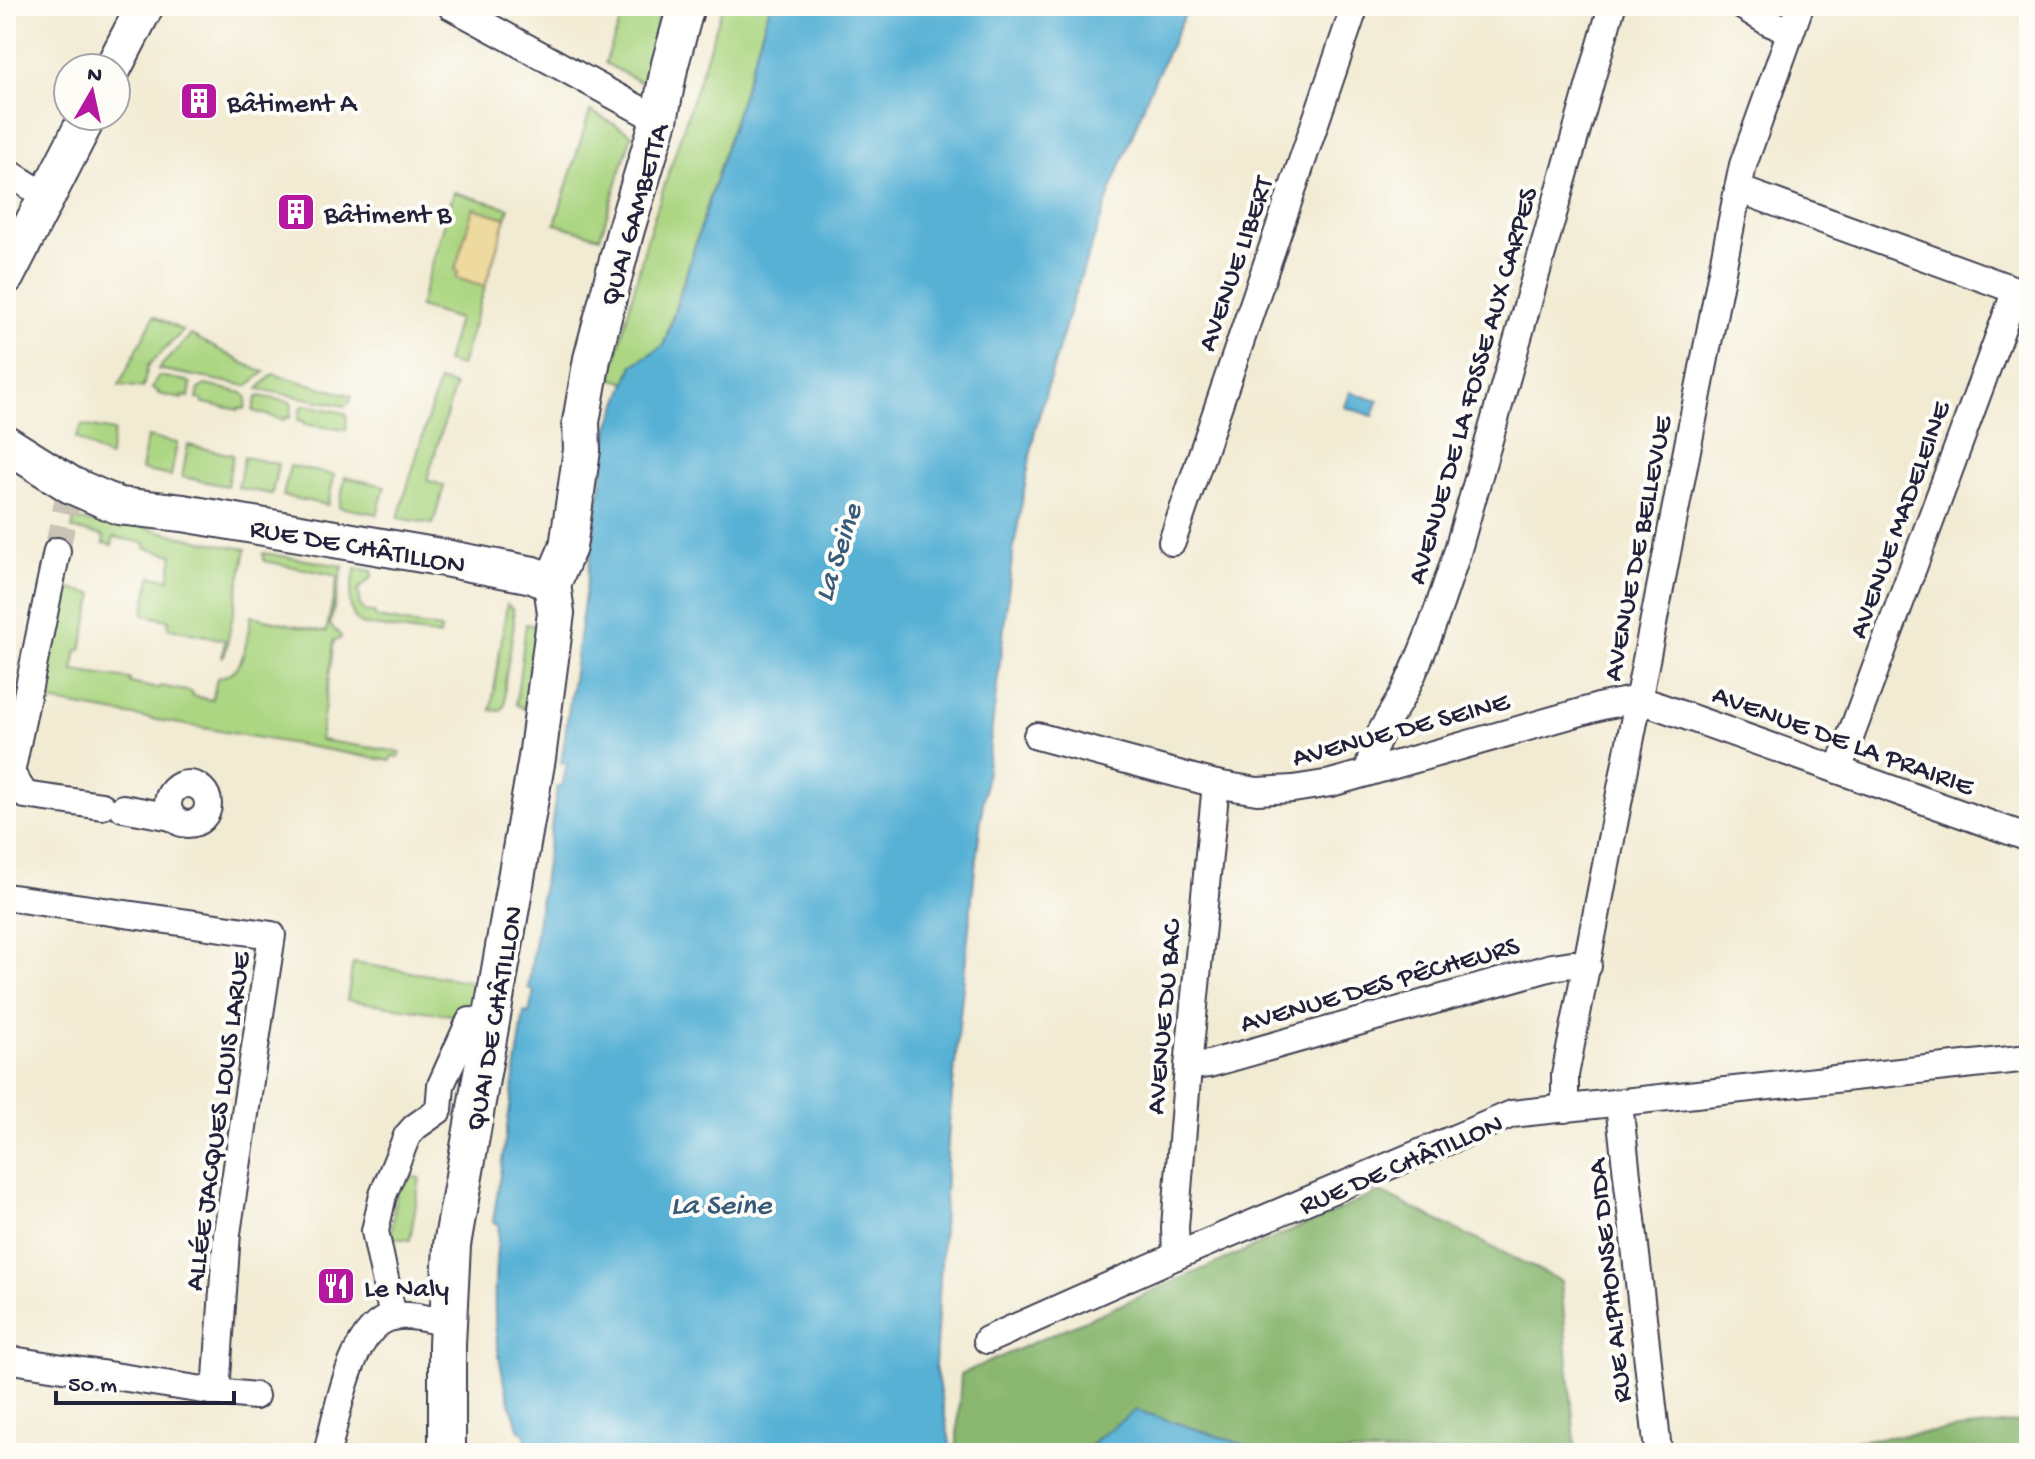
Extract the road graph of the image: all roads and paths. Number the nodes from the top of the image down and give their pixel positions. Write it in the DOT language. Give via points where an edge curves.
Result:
graph roads {
  1 [pos="145,6"];
  2 [pos="451,6"];
  3 [pos="686,6"];
  4 [pos="1355,6"];
  5 [pos="1612,6"];
  6 [pos="1742,6"];
  7 [pos="1800,6"];
  8 [pos="1790,31"];
  9 [pos="121,52"];
  10 [pos="659,120"];
  11 [pos="80,132"];
  12 [pos="6,171"];
  13 [pos="1738,189"];
  14 [pos="47,197"];
  15 [pos="6,276"];
  16 [pos="2022,293"];
  17 [pos="6,420"];
  18 [pos="6,444"];
  19 [pos="72,486"];
  20 [pos="1172,542"];
  21 [pos="57,551"];
  22 [pos="543,580"];
  23 [pos="1638,699"];
  24 [pos="1037,736"];
  25 [pos="1838,770"];
  26 [pos="1369,772"];
  27 [pos="1216,784"];
  28 [pos="172,817"];
  29 [pos="2029,838"];
  30 [pos="6,897"];
  31 [pos="1588,966"];
  32 [pos="491,1024"];
  33 [pos="2029,1058"];
  34 [pos="1188,1067"];
  35 [pos="1619,1104"];
  36 [pos="1565,1109"];
  37 [pos="1176,1256"];
  38 [pos="393,1317"];
  39 [pos="448,1323"];
  40 [pos="987,1340"];
  41 [pos="6,1359"];
  42 [pos="216,1392"];
  43 [pos="255,1396"];
  44 [pos="1658,1451"];
  45 [pos="327,1453"];
  46 [pos="447,1453"];
  1 -- 9 [label="main road"];
  2 -- 10 [label="street"];
  3 -- 10 [label="main road, QUAI GAMBETTA"];
  4 -- 20 [label="street, AVENUE LIBERT"];
  5 -- 26 [label="street, AVENUE DE LA FOSSE AUX CARPES" via="1457,553 1426,643 1373,745"];
  6 -- 8 [label="street"];
  7 -- 8 [label="street, AVENUE DE BELLEVUE"];
  8 -- 13 [label="street, AVENUE DE BELLEVUE"];
  10 -- 22 [label="main road, QUAI GAMBETTA" via="592,359 568,547"];
  11 -- 14 [label="main road"];
  12 -- 14 [label="street"];
  13 -- 16 [label="street"];
  13 -- 23 [label="street, AVENUE DE BELLEVUE"];
  14 -- 15 [label="main road"];
  16 -- 25 [label="street, AVENUE MADELEINE"];
  17 -- 19 [label="main road, RUE DE CHÂTILLON"];
  18 -- 19 [label="main road, RUE DE CHÂTILLON"];
  19 -- 22 [label="main road, RUE DE CHÂTILLON" via="119,506 183,513"];
  21 -- 28 [label="street" via="11,773 25,795"];
  22 -- 32 [label="main road, QUAI DE CHÂTILLON" via="556,613"];
  23 -- 25 [label="street, AVENUE DE LA PRAIRIE"];
  23 -- 26 [label="street, AVENUE DE SEINE"];
  23 -- 31 [label="street, AVENUE DE BELLEVUE"];
  24 -- 27 [label="street, AVENUE DE SEINE"];
  25 -- 29 [label="street, AVENUE DE LA PRAIRIE"];
  26 -- 27 [label="street, AVENUE DE SEINE" via="1293,789 1257,791"];
  27 -- 34 [label="street, AVENUE DU BAC"];
  30 -- 42 [label="street, ALLÉE JACQUES LOUIS LARUE" via="272,935 227,1233"];
  31 -- 34 [label="street, AVENUE DES PÊCHEURS" via="1552,967"];
  31 -- 36 [label="street, AVENUE DE BELLEVUE" via="1565,1075"];
  32 -- 38 [label="street" via="470,1021 441,1085 439,1110 407,1136 383,1195 375,1231"];
  32 -- 39 [label="main road, QUAI DE CHÂTILLON" via="452,1245"];
  33 -- 35 [label="street, RUE DE CHÂTILLON"];
  34 -- 37 [label="street, AVENUE DU BAC"];
  35 -- 36 [label="street, RUE DE CHÂTILLON"];
  35 -- 44 [label="street, RUE ALPHONSE DIDA"];
  36 -- 37 [label="street, RUE DE CHÂTILLON" via="1512,1114"];
  37 -- 40 [label="street, RUE DE CHÂTILLON"];
  38 -- 39 [label="street"];
  38 -- 45 [label="street" via="373,1327 357,1349"];
  39 -- 46 [label="main road, QUAI DE CHÂTILLON"];
  41 -- 42 [label="street"];
  42 -- 43 [label="street"];
}
